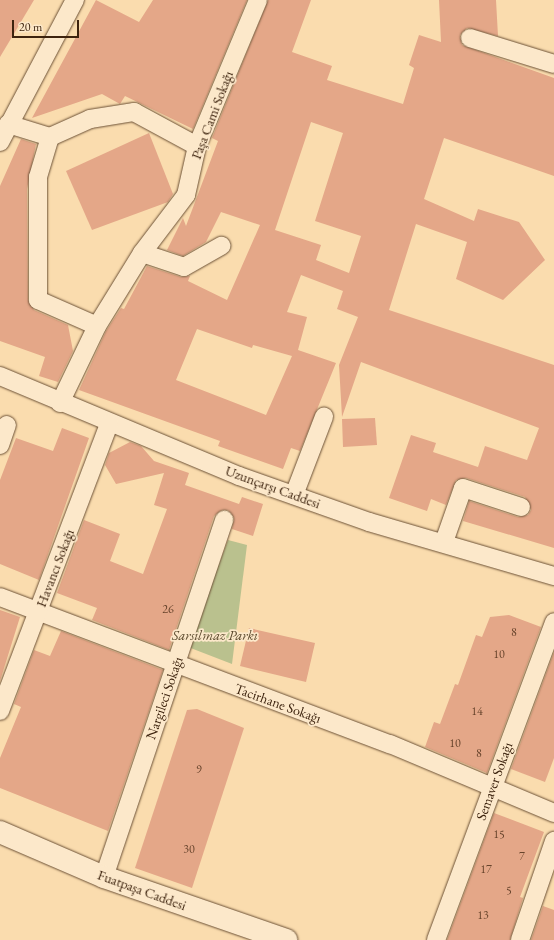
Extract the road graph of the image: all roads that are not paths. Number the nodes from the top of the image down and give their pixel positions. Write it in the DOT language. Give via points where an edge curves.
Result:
graph roads {
  1 [pos="75,0"];
  2 [pos="258,0"];
  3 [pos="470,38"];
  4 [pos="554,64"];
  5 [pos="8,124"];
  6 [pos="50,136"];
  7 [pos="0,142"];
  8 [pos="197,146"];
  9 [pos="221,246"];
  10 [pos="142,253"];
  11 [pos="97,326"];
  12 [pos="0,376"];
  13 [pos="60,404"];
  14 [pos="324,417"];
  15 [pos="109,424"];
  16 [pos="7,425"];
  17 [pos="0,445"];
  18 [pos="294,495"];
  19 [pos="521,507"];
  20 [pos="224,520"];
  21 [pos="444,542"];
  22 [pos="554,576"];
  23 [pos="0,597"];
  24 [pos="39,611"];
  25 [pos="554,622"];
  26 [pos="175,666"];
  27 [pos="0,711"];
  28 [pos="491,788"];
  29 [pos="554,813"];
  30 [pos="0,832"];
  31 [pos="554,841"];
  32 [pos="548,872"];
  33 [pos="104,877"];
  34 [pos="286,940"];
  35 [pos="436,940"];
  36 [pos="520,940"];
  1 -- 5 [label="street"];
  2 -- 8 [label="street, Paşa Cami Sokağı"];
  3 -- 4 [label="street"];
  5 -- 6 [label="street"];
  5 -- 7 [label="street"];
  6 -- 8 [label="street" via="90,119 134,112"];
  6 -- 11 [label="street" via="38,177 38,300"];
  8 -- 10 [label="street, Paşa Cami Sokağı" via="186,195"];
  9 -- 10 [label="street" via="184,267"];
  10 -- 11 [label="street, Paşa Cami Sokağı"];
  11 -- 13 [label="street, Paşa Cami Sokağı"];
  12 -- 13 [label="street, Uzunçarşı Caddesi"];
  13 -- 15 [label="street, Uzunçarşı Caddesi"];
  14 -- 18 [label="street"];
  15 -- 18 [label="street, Uzunçarşı Caddesi"];
  15 -- 24 [label="street, Havancı Sokağı"];
  16 -- 17 [label="street"];
  18 -- 21 [label="street, Uzunçarşı Caddesi" via="369,522"];
  19 -- 21 [label="street" via="463,488"];
  20 -- 26 [label="street, Nargileci Sokağı"];
  21 -- 22 [label="street, Uzunçarşı Caddesi"];
  23 -- 24 [label="street, Tacirhane Sokağı"];
  24 -- 26 [label="street, Tacirhane Sokağı"];
  24 -- 27 [label="street, Havancı Sokağı"];
  25 -- 28 [label="street, Semaver Sokağı"];
  26 -- 28 [label="street, Tacirhane Sokağı" via="390,744"];
  26 -- 33 [label="street, Nargileci Sokağı"];
  28 -- 29 [label="street, Tacirhane Sokağı"];
  28 -- 35 [label="street, Semaver Sokağı"];
  30 -- 33 [label="main road, Fuatpaşa Caddesi"];
  31 -- 32 [label="street"];
  32 -- 36 [label="street"];
  33 -- 34 [label="main road, Fuatpaşa Caddesi"];
}
